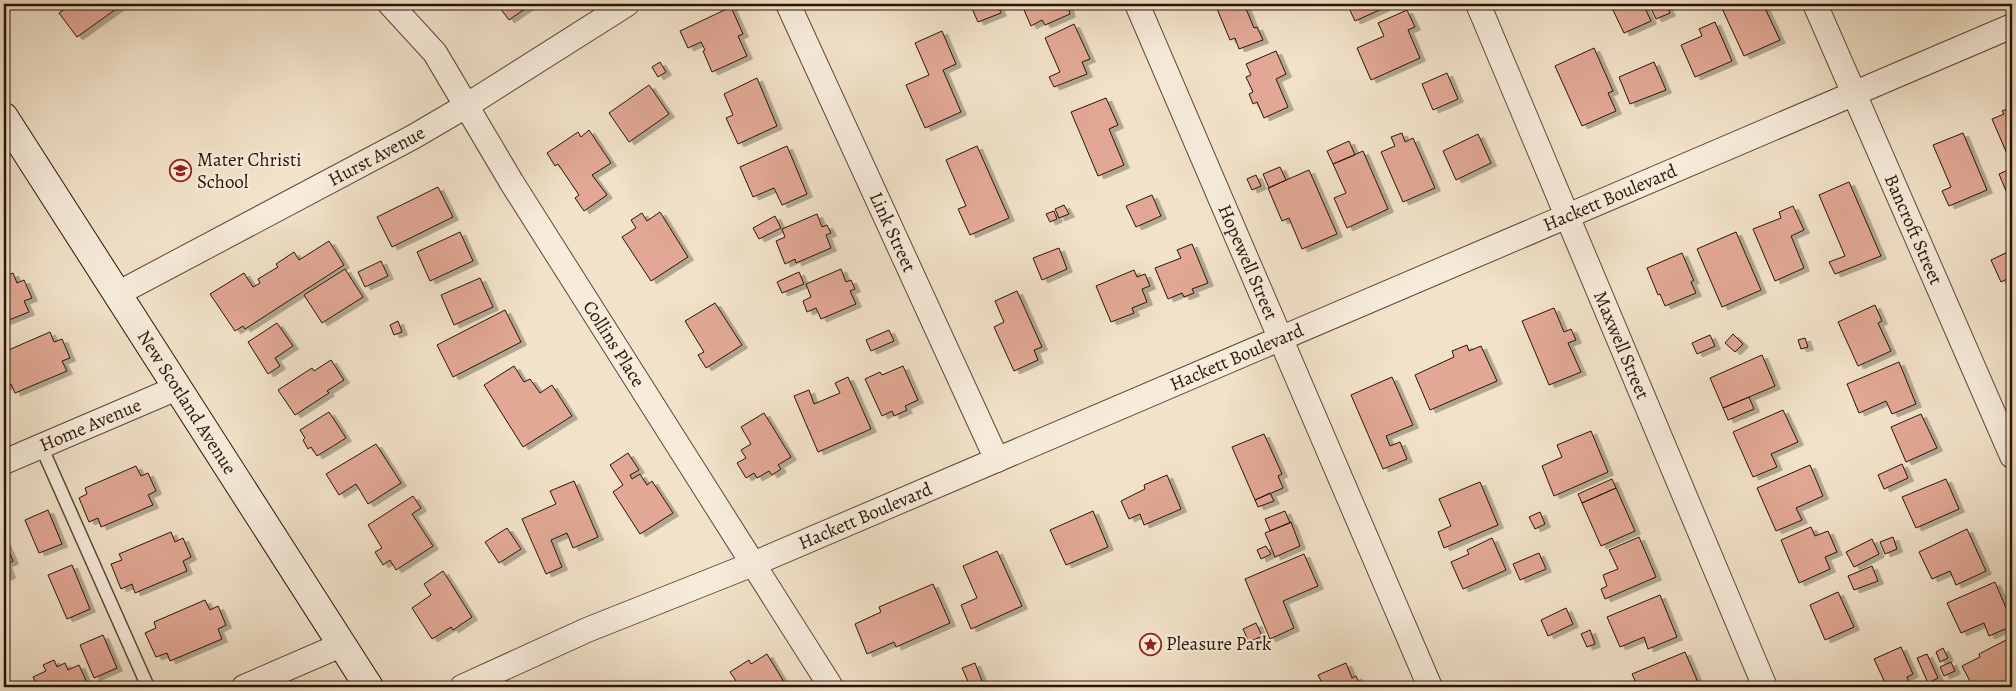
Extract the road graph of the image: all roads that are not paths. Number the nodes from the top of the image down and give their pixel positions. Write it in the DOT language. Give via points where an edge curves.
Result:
graph roads {
  1 [pos="390,4"];
  2 [pos="627,4"];
  3 [pos="788,4"];
  4 [pos="1137,4"];
  5 [pos="1478,4"];
  6 [pos="1815,4"];
  7 [pos="2012,26"];
  8 [pos="1854,94"];
  9 [pos="466,106"];
  10 [pos="6,126"];
  11 [pos="1568,216"];
  12 [pos="117,294"];
  13 [pos="1281,339"];
  14 [pos="177,388"];
  15 [pos="41,446"];
  16 [pos="2012,456"];
  17 [pos="997,460"];
  18 [pos="4,462"];
  19 [pos="753,564"];
  20 [pos="341,645"];
  21 [pos="148,687"];
  22 [pos="244,687"];
  23 [pos="369,687"];
  24 [pos="462,687"];
  25 [pos="831,687"];
  26 [pos="1430,687"];
  27 [pos="1765,687"];
  1 -- 9 [label="street, Collins Place" via="435,54"];
  2 -- 9 [label="street, Hurst Avenue"];
  3 -- 17 [label="street, Link Street"];
  4 -- 13 [label="street, Hopewell Street"];
  5 -- 11 [label="street, Maxwell Street"];
  6 -- 8 [label="street, Bancroft Street"];
  7 -- 8 [label="street, Hackett Boulevard"];
  8 -- 11 [label="street, Hackett Boulevard"];
  8 -- 16 [label="street, Bancroft Street"];
  9 -- 12 [label="street, Hurst Avenue"];
  9 -- 19 [label="street, Collins Place"];
  10 -- 12 [label="street, New Scotland Avenue"];
  11 -- 13 [label="street, Hackett Boulevard"];
  11 -- 27 [label="street, Maxwell Street"];
  12 -- 14 [label="street, New Scotland Avenue"];
  13 -- 17 [label="street, Hackett Boulevard"];
  13 -- 26 [label="street, Hopewell Street"];
  14 -- 15 [label="street, Home Avenue"];
  14 -- 20 [label="street, New Scotland Avenue"];
  15 -- 18 [label="street, Home Avenue"];
  15 -- 21 [label="lane"];
  17 -- 19 [label="street, Hackett Boulevard"];
  19 -- 24 [label="street, Hackett Boulevard" via="587,630"];
  19 -- 25 [label="street, Collins Place"];
  20 -- 22 [label="street"];
  20 -- 23 [label="street, New Scotland Avenue"];
}
